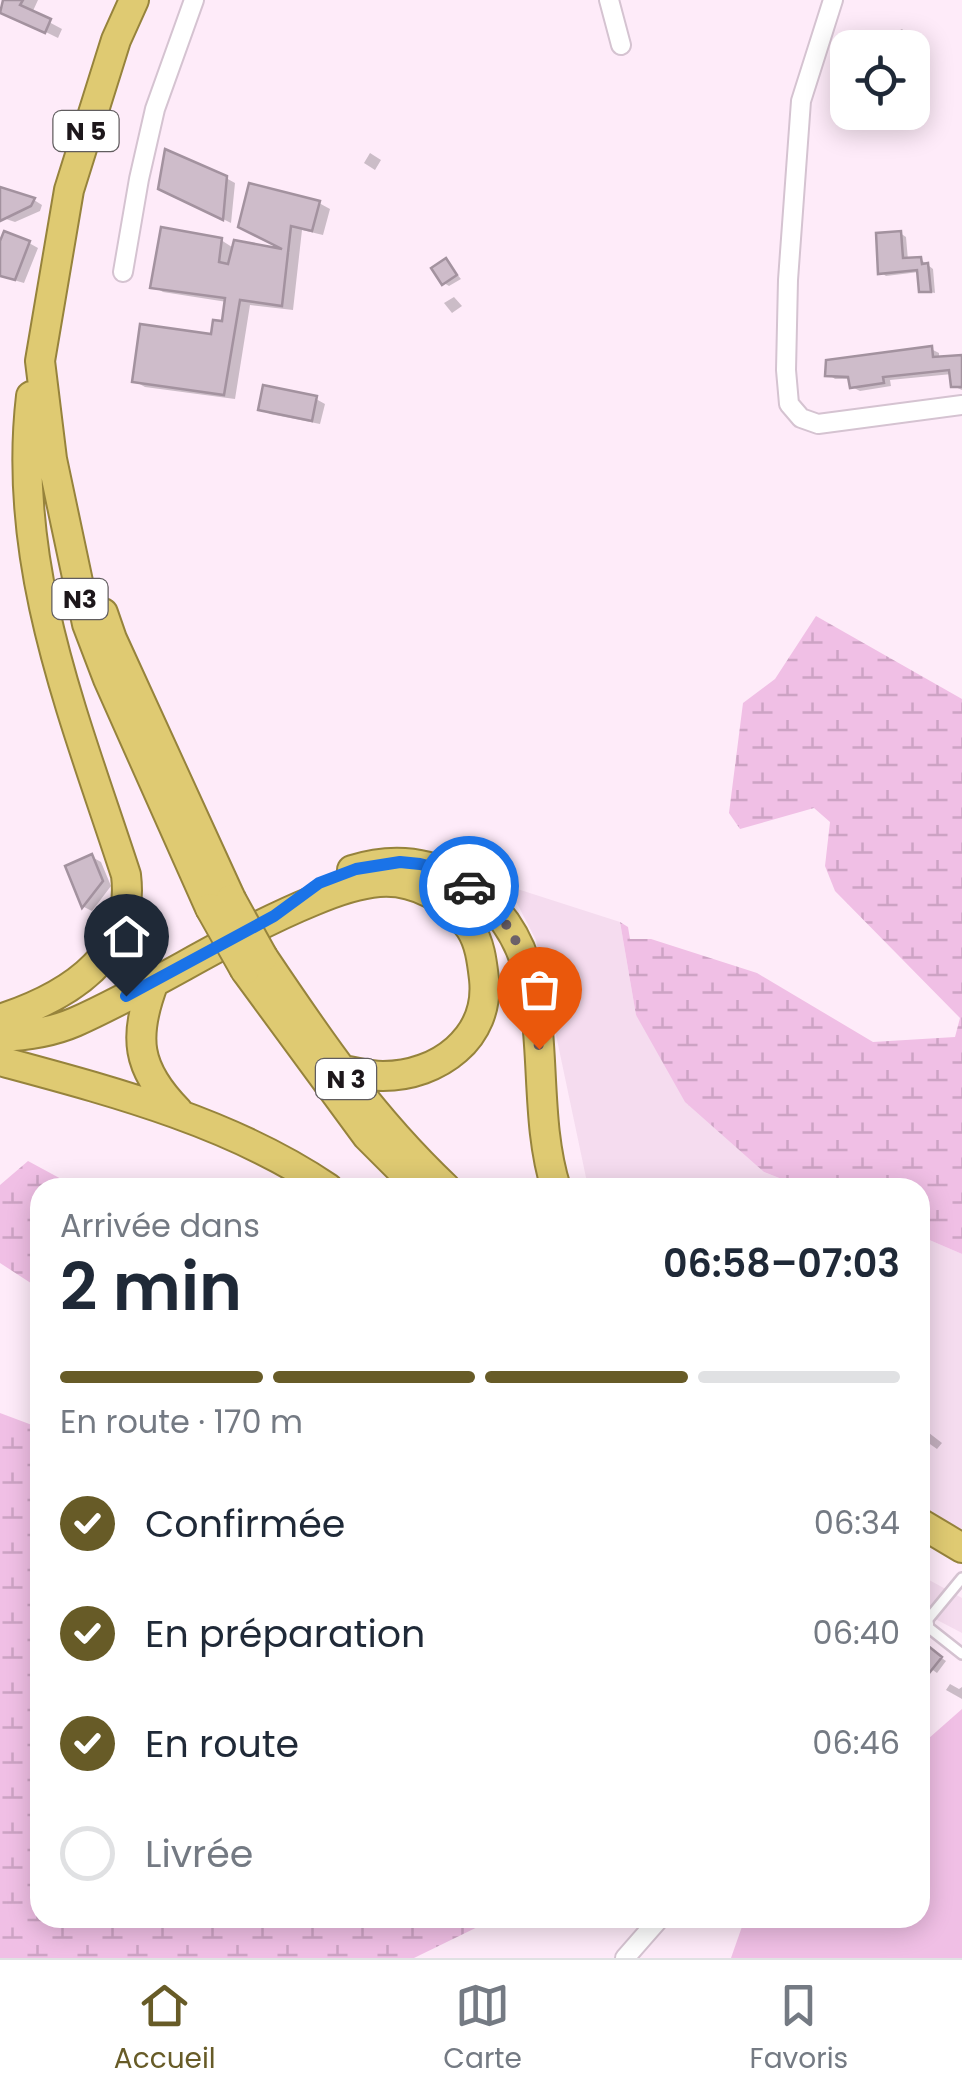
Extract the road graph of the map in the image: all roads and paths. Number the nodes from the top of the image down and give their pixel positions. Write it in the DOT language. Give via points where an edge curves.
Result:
graph roads {
  1 [pos="134,0"];
  2 [pos="194,0"];
  3 [pos="608,0"];
  4 [pos="833,0"];
  5 [pos="621,45"];
  6 [pos="56,268"];
  7 [pos="123,272"];
  8 [pos="40,360"];
  9 [pos="962,405"];
  10 [pos="221,903"];
  11 [pos="274,916"];
  12 [pos="254,964"];
  13 [pos="154,982"];
  14 [pos="0,1018"];
  15 [pos="0,1037"];
  16 [pos="0,1061"];
  17 [pos="338,1068"];
  18 [pos="185,1118"];
  19 [pos="310,1178"];
  20 [pos="408,1178"];
  21 [pos="436,1178"];
  22 [pos="554,1178"];
  23 [pos="930,1529"];
  24 [pos="962,1548"];
  25 [pos="930,1550"];
  26 [pos="962,1567"];
  27 [pos="962,1578"];
  28 [pos="930,1616"];
  29 [pos="930,1632"];
  30 [pos="962,1654"];
  31 [pos="651,1928"];
  32 [pos="625,1958"];
  1 -- 6 [label="highway, N 5" via="82,141"];
  2 -- 7 [label="street" via="155,109"];
  3 -- 5 [label="street"];
  4 -- 9 [label="street" via="801,101 788,280 790,404 800,418 818,424"];
  6 -- 8 [label="highway, N3"];
  6 -- 10 [label="highway, N3" via="64,426 96,591"];
  8 -- 10 [label="highway, N3" via="58,496 87,624"];
  8 -- 14 [label="highway" via="29,460 41,598 62,688 128,890 118,935 92,972 48,1000"];
  10 -- 12 [label="highway, N3, bridge"];
  11 -- 13 [label="highway"];
  11 -- 17 [label="highway" via="353,886 393,883 430,893 471,930 486,992 465,1042 440,1062 399,1076"];
  11 -- 22 [label="highway" via="319,883 400,862 440,869 494,906 524,952"];
  12 -- 17 [label="highway, N 3"];
  12 -- 20 [label="highway, N 3" via="367,1136"];
  13 -- 15 [label="highway" via="72,1024"];
  13 -- 18 [label="highway" via="139,1031 144,1059 156,1089"];
  16 -- 18 [label="highway"];
  17 -- 21 [label="highway, N 3"];
  18 -- 19 [label="highway"];
  23 -- 24 [label="highway"];
  25 -- 26 [label="highway"];
  27 -- 28 [label="lane"];
  29 -- 30 [label="lane"];
  31 -- 32 [label="street"];
}
